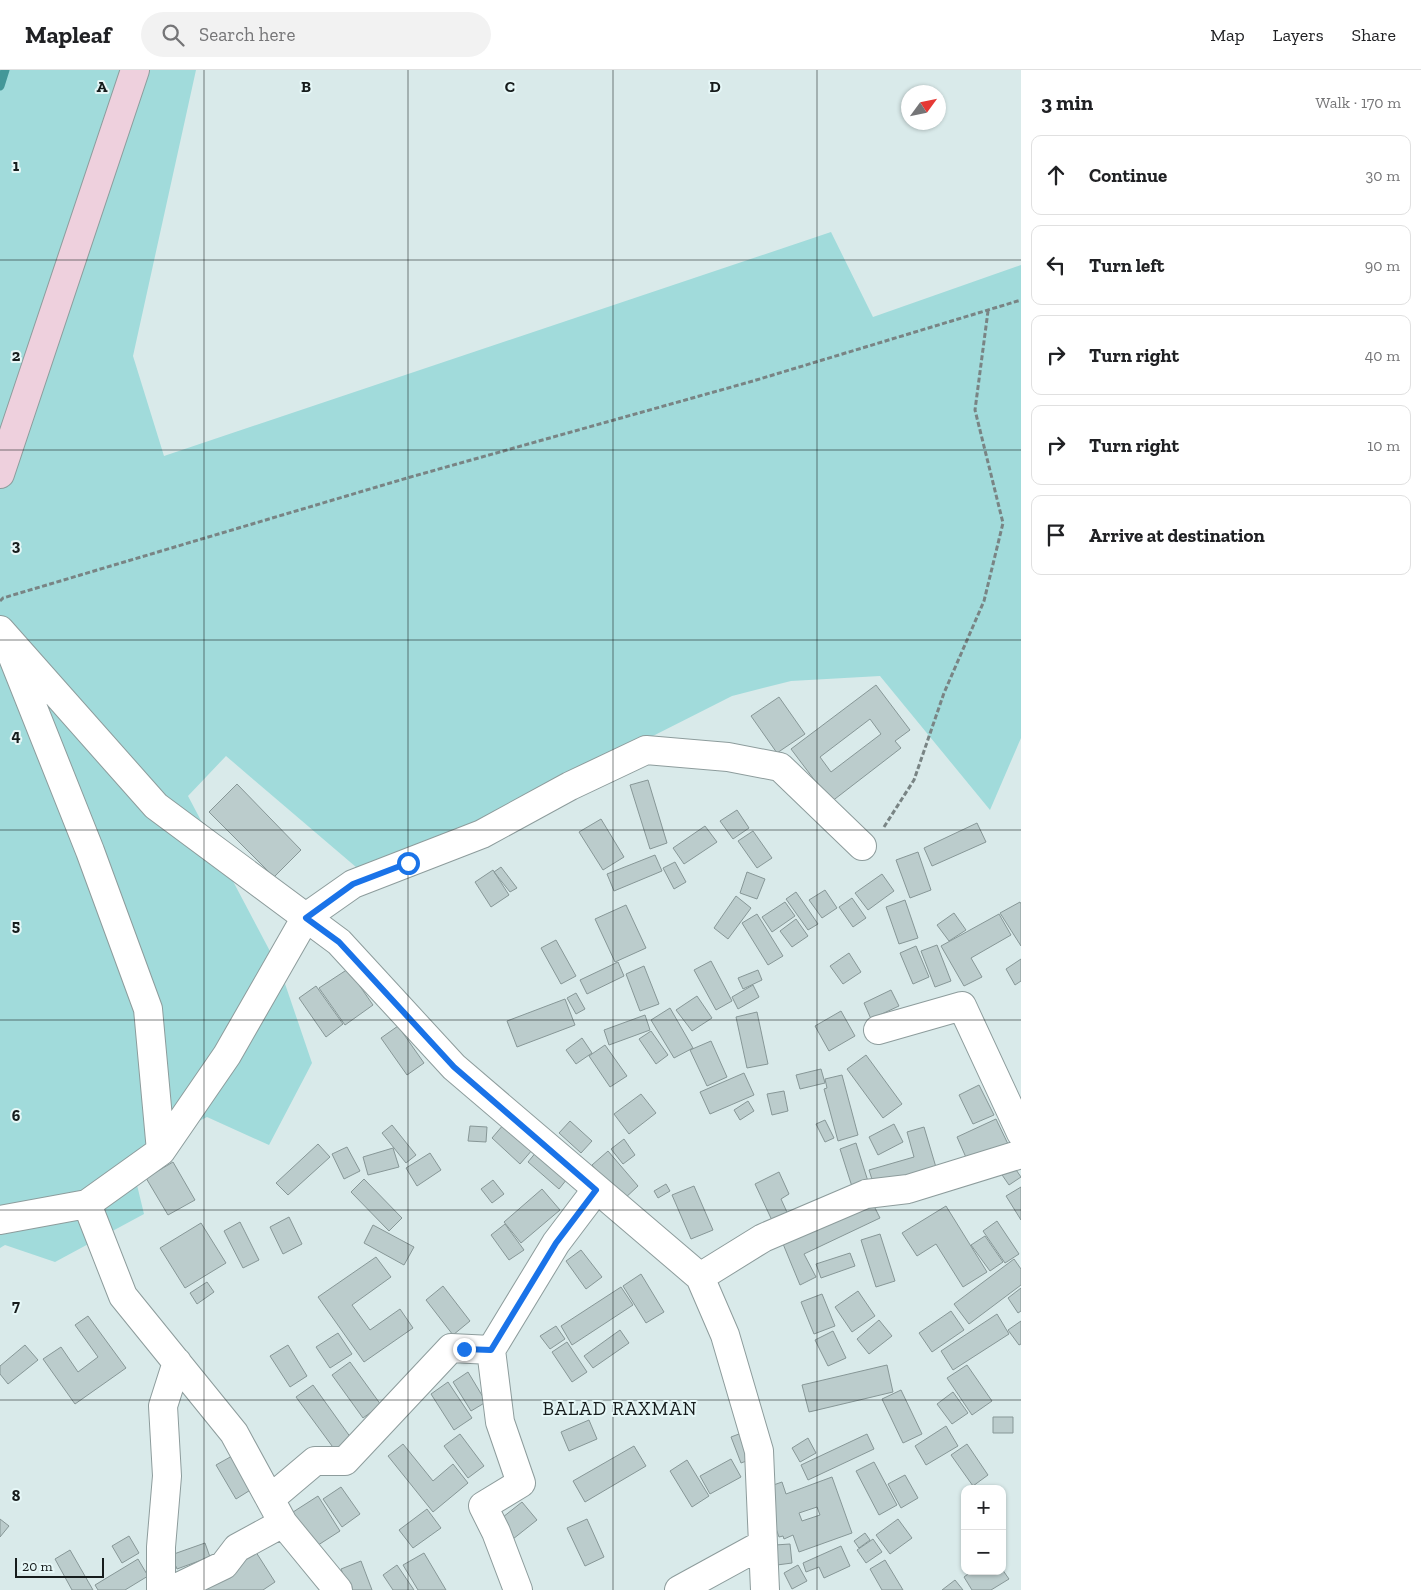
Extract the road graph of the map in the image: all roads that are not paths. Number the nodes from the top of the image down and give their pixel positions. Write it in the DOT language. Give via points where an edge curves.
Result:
graph roads {
  1 [pos="135,70"];
  2 [pos="0,474"];
  3 [pos="2,631"];
  4 [pos="862,846"];
  5 [pos="306,918"];
  6 [pos="878,1030"];
  7 [pos="1021,1133"];
  8 [pos="161,1150"];
  9 [pos="1021,1154"];
  10 [pos="596,1190"];
  11 [pos="87,1204"];
  12 [pos="0,1220"];
  13 [pos="700,1277"];
  14 [pos="491,1350"];
  15 [pos="177,1362"];
  16 [pos="270,1499"];
  17 [pos="283,1523"];
  18 [pos="763,1544"];
  19 [pos="171,1590"];
  20 [pos="338,1590"];
  21 [pos="518,1590"];
  22 [pos="679,1590"];
  23 [pos="765,1590"];
  1 -- 2 [label="street"];
  3 -- 5 [label="street" via="156,806"];
  3 -- 8 [label="street" via="90,851 148,1009"];
  4 -- 5 [label="street" via="780,767 728,757 646,750 570,786 482,834 353,884"];
  5 -- 8 [label="street" via="228,1055"];
  5 -- 10 [label="street" via="339,942 454,1067"];
  6 -- 7 [label="street" via="962,1006"];
  8 -- 11 [label="street"];
  9 -- 13 [label="street" via="908,1189 866,1194 763,1238"];
  10 -- 13 [label="street"];
  10 -- 14 [label="street" via="556,1243"];
  11 -- 12 [label="street"];
  11 -- 15 [label="street" via="124,1296"];
  13 -- 18 [label="street" via="725,1335 759,1451"];
  14 -- 16 [label="street" via="450,1348 345,1461 315,1461"];
  14 -- 21 [label="street" via="500,1422 522,1483 483,1506"];
  15 -- 16 [label="street" via="234,1433"];
  15 -- 19 [label="street" via="163,1406 167,1476 161,1548"];
  16 -- 17 [label="street"];
  17 -- 19 [label="street" via="237,1548 224,1565"];
  17 -- 20 [label="street"];
  18 -- 22 [label="street"];
  18 -- 23 [label="street"];
}
